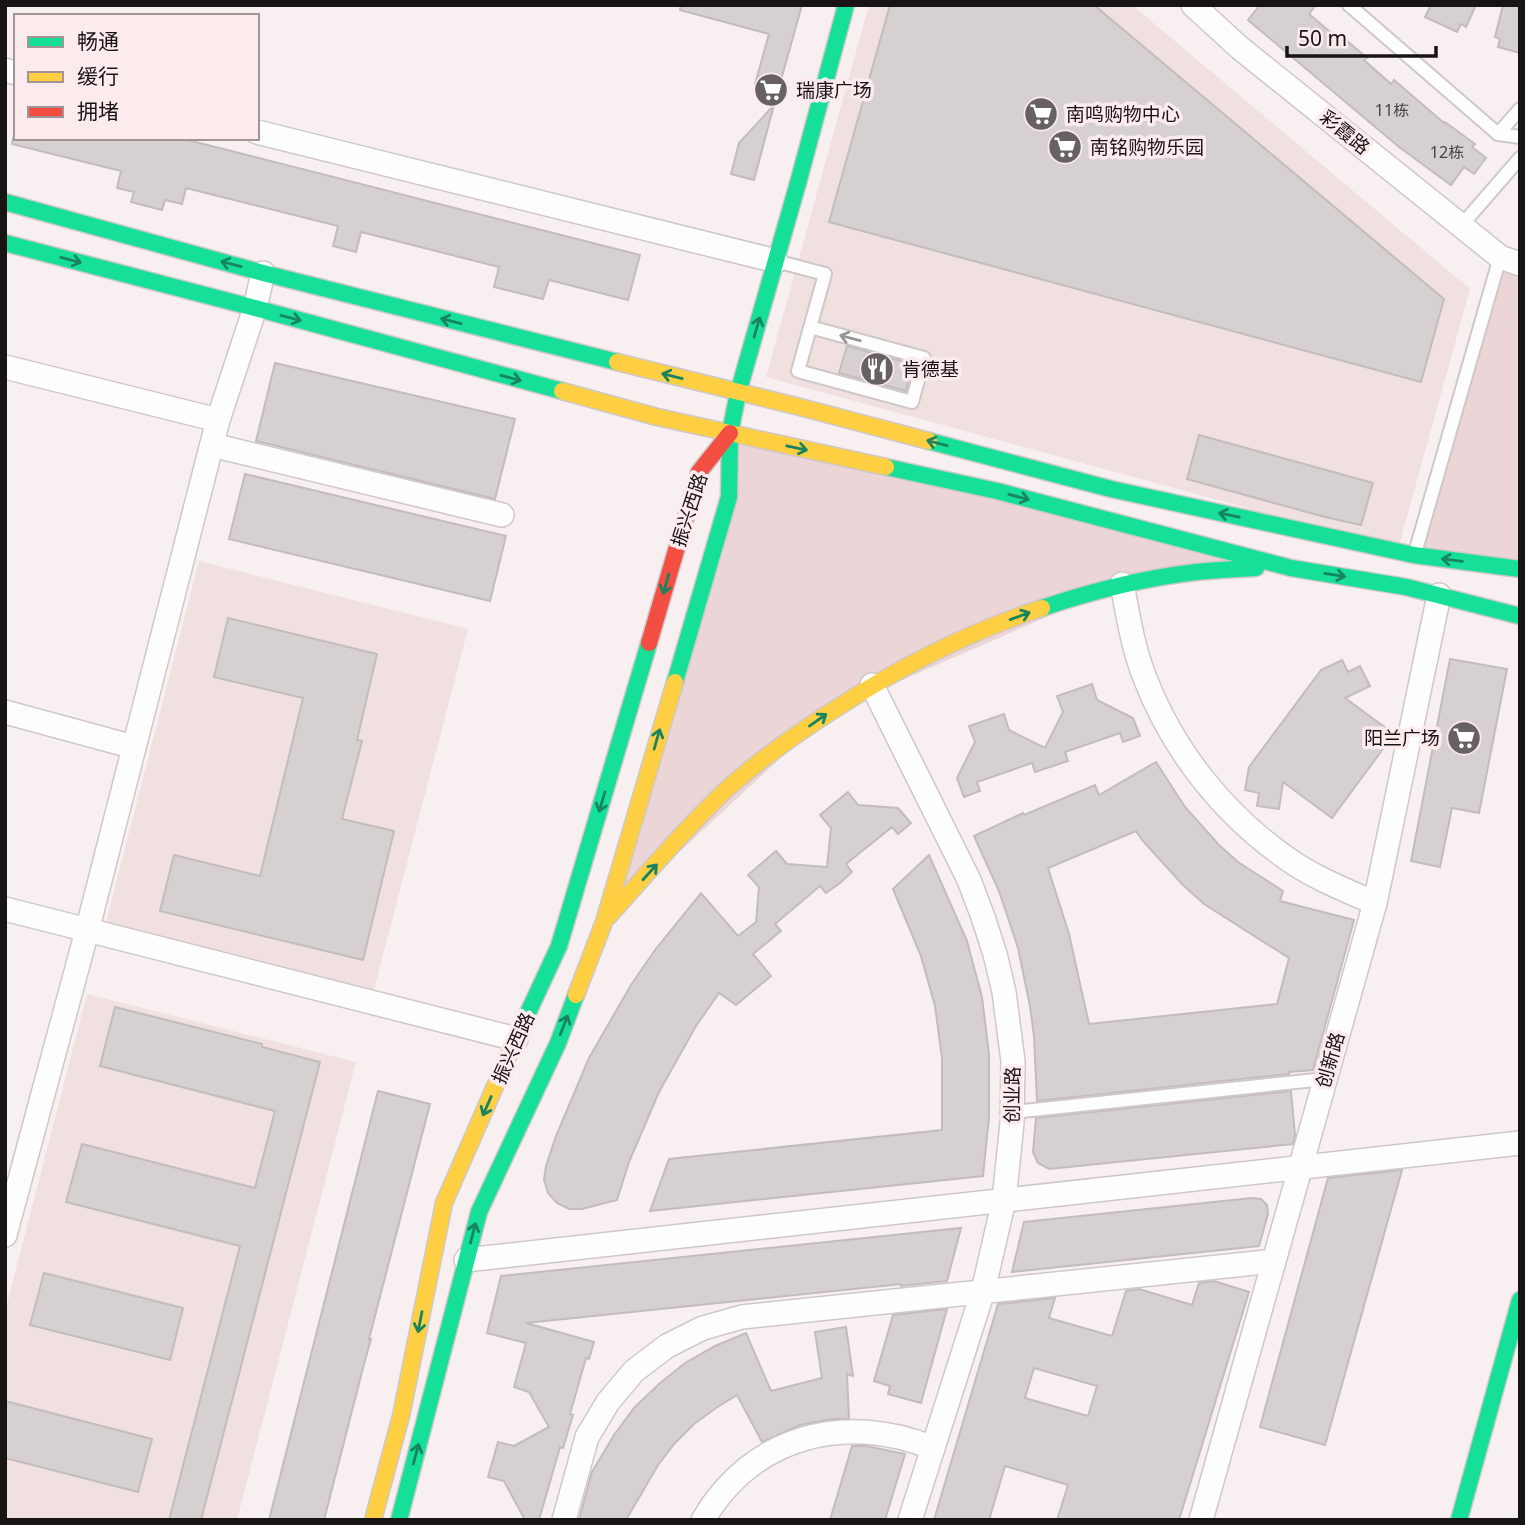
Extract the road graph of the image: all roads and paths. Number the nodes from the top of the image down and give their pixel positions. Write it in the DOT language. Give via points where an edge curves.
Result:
graph roads {
  1 [pos="846,5"];
  2 [pos="1193,5"];
  3 [pos="1349,5"];
  4 [pos="1520,109"];
  5 [pos="259,132"];
  6 [pos="1498,134"];
  7 [pos="1520,137"];
  8 [pos="1520,158"];
  9 [pos="5,202"];
  10 [pos="1461,226"];
  11 [pos="5,243"];
  12 [pos="776,261"];
  13 [pos="1510,261"];
  14 [pos="263,273"];
  15 [pos="254,308"];
  16 [pos="810,327"];
  17 [pos="5,366"];
  18 [pos="738,393"];
  19 [pos="218,420"];
  20 [pos="730,433"];
  21 [pos="212,445"];
  22 [pos="502,515"];
  23 [pos="1414,555"];
  24 [pos="1291,568"];
  25 [pos="1520,569"];
  26 [pos="1122,584"];
  27 [pos="1439,595"];
  28 [pos="1520,617"];
  29 [pos="872,685"];
  30 [pos="5,712"];
  31 [pos="134,747"];
  32 [pos="1375,903"];
  33 [pos="5,909"];
  34 [pos="604,922"];
  35 [pos="88,931"];
  36 [pos="516,1039"];
  37 [pos="1325,1079"];
  38 [pos="1013,1112"];
  39 [pos="1520,1143"];
  40 [pos="1300,1169"];
  41 [pos="1004,1200"];
  42 [pos="8,1211"];
  43 [pos="5,1235"];
  44 [pos="466,1259"];
  45 [pos="1274,1261"];
  46 [pos="984,1291"];
  47 [pos="1520,1300"];
  48 [pos="933,1448"];
  49 [pos="373,1520"];
  50 [pos="399,1520"];
  51 [pos="564,1520"];
  52 [pos="703,1520"];
  53 [pos="910,1520"];
  54 [pos="1200,1520"];
  55 [pos="1460,1520"];
  1 -- 12 [label="main road"];
  2 -- 10 [label="street, 彩霞路"];
  3 -- 6 [label="lane"];
  4 -- 6 [label="lane"];
  5 -- 12 [label="street"];
  6 -- 7 [label="lane"];
  8 -- 10 [label="lane"];
  14 -- 9 [label="main road, one-way"];
  10 -- 13 [label="street, 彩霞路"];
  11 -- 15 [label="main road, one-way"];
  12 -- 16 [label="lane" via="825,274"];
  18 -- 12 [label="main road, one-way"];
  13 -- 23 [label="lane"];
  14 -- 15 [label="street"];
  18 -- 14 [label="main road, one-way"];
  15 -- 19 [label="street"];
  15 -- 20 [label="main road, one-way"];
  16 -- 16 [label="lane, one-way" via="798,371 912,402 924,358"];
  17 -- 19 [label="street"];
  18 -- 20 [label="main road"];
  23 -- 18 [label="main road, one-way" via="1111,489"];
  19 -- 21 [label="street"];
  20 -- 24 [label="main road, one-way" via="997,491"];
  34 -- 20 [label="main road, 振兴西路, one-way" via="729,497"];
  20 -- 36 [label="main road, 振兴西路, one-way" via="699,472 559,946"];
  21 -- 22 [label="street"];
  21 -- 31 [label="street"];
  25 -- 23 [label="main road, one-way"];
  24 -- 26 [label="main road" via="1216,570"];
  24 -- 27 [label="main road, one-way"];
  29 -- 26 [label="main road, one-way" via="997,624"];
  26 -- 32 [label="street" via="1144,677 1189,761 1218,798 1290,860"];
  27 -- 28 [label="main road"];
  27 -- 32 [label="street, 创新路"];
  34 -- 29 [label="main road, one-way" via="718,798 792,738"];
  29 -- 38 [label="street, 创业路" via="984,917 1006,1005"];
  30 -- 31 [label="street"];
  31 -- 35 [label="street"];
  32 -- 37 [label="street, 创新路"];
  33 -- 35 [label="street"];
  44 -- 34 [label="main road, 振兴西路, one-way" via="479,1212 558,1043"];
  35 -- 36 [label="street"];
  35 -- 42 [label="street"];
  36 -- 49 [label="main road, 振兴西路, one-way" via="444,1203 401,1416"];
  37 -- 38 [label="lane"];
  37 -- 40 [label="street, 创新路"];
  38 -- 41 [label="street, 创业路"];
  39 -- 40 [label="street"];
  40 -- 41 [label="street"];
  40 -- 45 [label="street, 创新路"];
  41 -- 44 [label="street"];
  41 -- 46 [label="street, 创业路"];
  42 -- 43 [label="street"];
  50 -- 44 [label="main road, 振兴西路, one-way"];
  45 -- 46 [label="street"];
  45 -- 54 [label="street, 创新路"];
  46 -- 48 [label="street, 创业路"];
  46 -- 51 [label="street" via="742,1317 703,1328 667,1346 634,1371 587,1437"];
  47 -- 55 [label="main road"];
  48 -- 52 [label="street" via="896,1435 857,1431 795,1441 740,1474"];
  48 -- 53 [label="street, 创业路"];
}
